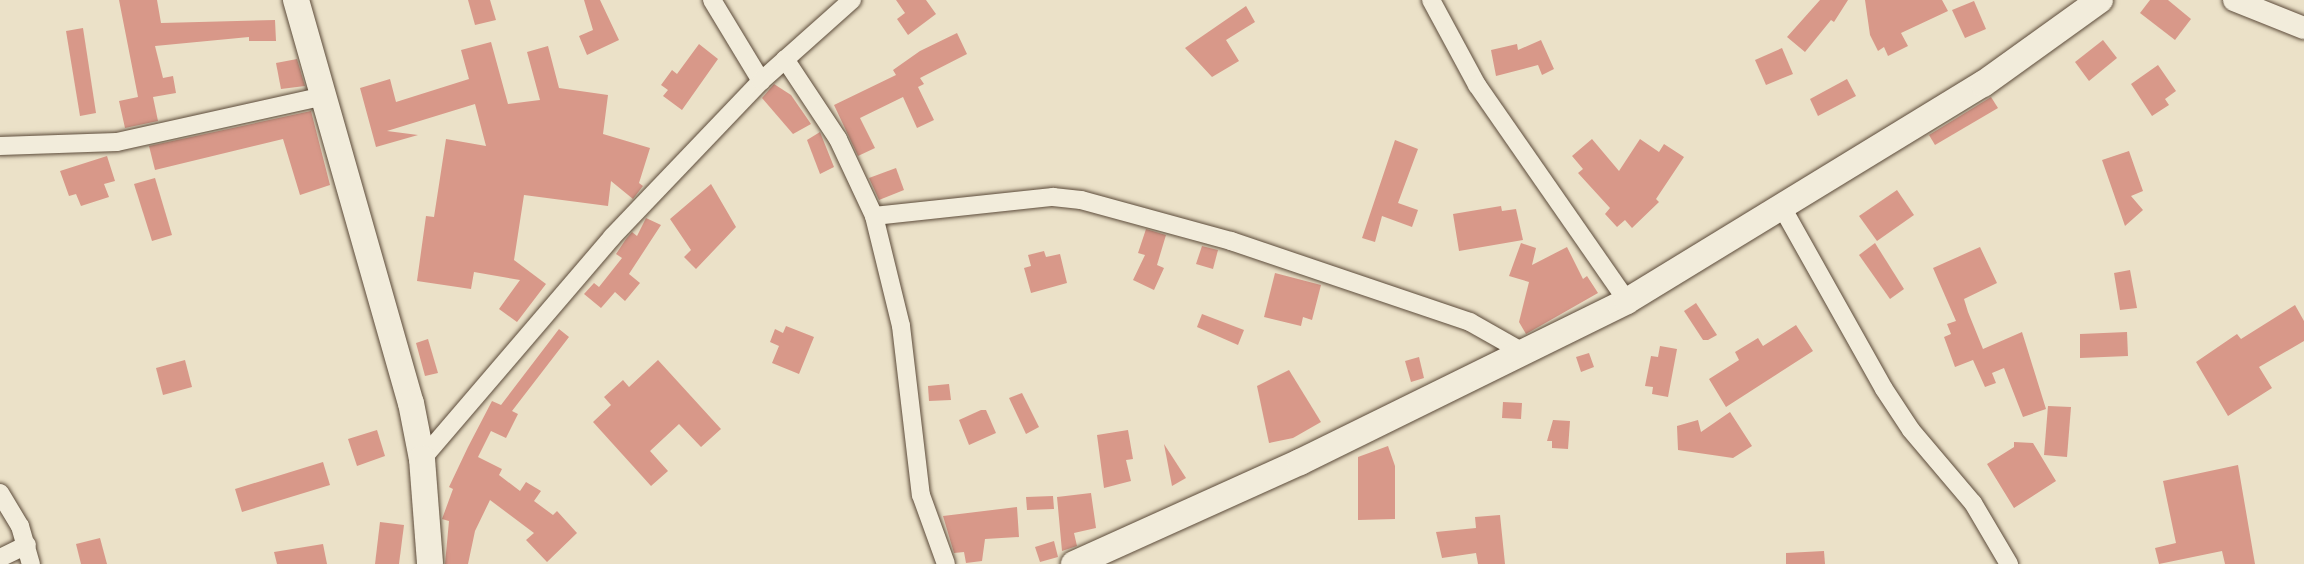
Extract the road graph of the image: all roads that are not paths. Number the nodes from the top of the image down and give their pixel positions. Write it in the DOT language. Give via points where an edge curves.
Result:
graph roads {
  1 [pos="296,0"];
  2 [pos="712,0"];
  3 [pos="852,0"];
  4 [pos="1431,0"];
  5 [pos="2100,0"];
  6 [pos="2234,0"];
  7 [pos="2304,28"];
  8 [pos="785,59"];
  9 [pos="761,81"];
  10 [pos="325,96"];
  11 [pos="0,146"];
  12 [pos="1783,209"];
  13 [pos="874,216"];
  14 [pos="1627,301"];
  15 [pos="1523,352"];
  16 [pos="422,459"];
  17 [pos="0,493"];
  18 [pos="27,545"];
  19 [pos="0,558"];
  20 [pos="31,564"];
  21 [pos="430,564"];
  22 [pos="946,564"];
  23 [pos="1074,564"];
  24 [pos="2008,564"];
  1 -- 10 [label="main road"];
  2 -- 9 [label="street"];
  3 -- 8 [label="street"];
  4 -- 14 [label="street" via="1477,85"];
  5 -- 12 [label="main road" via="1983,84"];
  6 -- 7 [label="street"];
  8 -- 9 [label="street"];
  8 -- 13 [label="street" via="838,139"];
  9 -- 16 [label="street" via="612,237"];
  10 -- 11 [label="street" via="117,142"];
  10 -- 16 [label="main road" via="411,403"];
  12 -- 14 [label="main road"];
  12 -- 24 [label="street" via="1884,389 1911,430 1973,503"];
  13 -- 15 [label="street" via="1053,197 1082,200 1231,241 1470,322"];
  13 -- 22 [label="street" via="901,326 921,495"];
  14 -- 15 [label="main road"];
  15 -- 23 [label="main road" via="1300,462"];
  16 -- 21 [label="main road"];
  17 -- 18 [label="street"];
  18 -- 19 [label="street"];
  18 -- 20 [label="street"];
}
